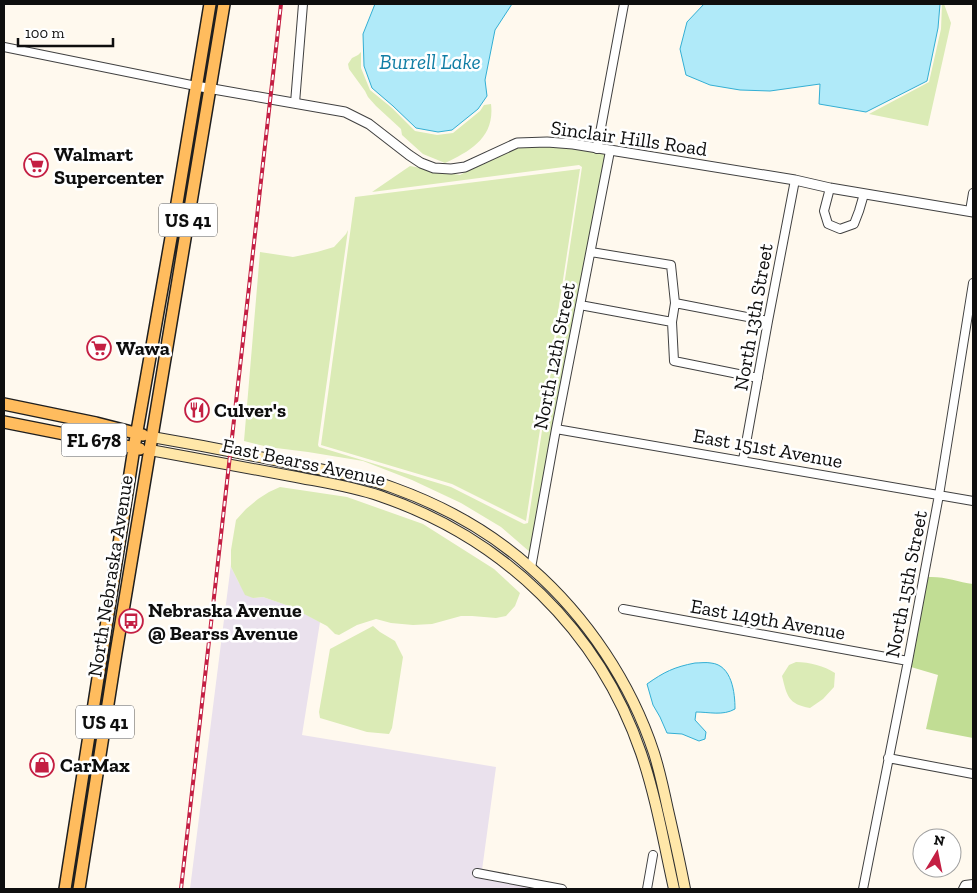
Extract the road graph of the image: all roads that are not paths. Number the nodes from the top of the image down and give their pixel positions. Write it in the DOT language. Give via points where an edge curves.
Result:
graph roads {
  1 [pos="210,4"];
  2 [pos="218,4"];
  3 [pos="224,4"];
  4 [pos="303,4"];
  5 [pos="624,4"];
  6 [pos="221,17"];
  7 [pos="4,47"];
  8 [pos="196,86"];
  9 [pos="210,88"];
  10 [pos="295,103"];
  11 [pos="597,149"];
  12 [pos="610,151"];
  13 [pos="795,180"];
  14 [pos="830,188"];
  15 [pos="973,193"];
  16 [pos="864,194"];
  17 [pos="972,212"];
  18 [pos="175,215"];
  19 [pos="591,252"];
  20 [pos="178,276"];
  21 [pos="973,283"];
  22 [pos="675,303"];
  23 [pos="580,305"];
  24 [pos="768,321"];
  25 [pos="672,322"];
  26 [pos="758,378"];
  27 [pos="4,404"];
  28 [pos="4,422"];
  29 [pos="556,429"];
  30 [pos="136,434"];
  31 [pos="152,436"];
  32 [pos="134,448"];
  33 [pos="150,450"];
  34 [pos="743,460"];
  35 [pos="939,495"];
  36 [pos="973,501"];
  37 [pos="531,568"];
  38 [pos="623,609"];
  39 [pos="103,651"];
  40 [pos="116,653"];
  41 [pos="908,661"];
  42 [pos="888,758"];
  43 [pos="973,774"];
  44 [pos="73,840"];
  45 [pos="86,843"];
  46 [pos="653,855"];
  47 [pos="477,873"];
  48 [pos="973,884"];
  49 [pos="65,889"];
  50 [pos="79,889"];
  51 [pos="562,889"];
  52 [pos="647,889"];
  53 [pos="674,889"];
  54 [pos="685,889"];
  55 [pos="863,889"];
  56 [pos="963,889"];
  1 -- 8 [label="main road, North Nebraska Avenue / US 41"];
  2 -- 6 [label="main road"];
  3 -- 6 [label="main road, North Nebraska Avenue / US 41"];
  4 -- 10 [label="street"];
  5 -- 11 [label="street"];
  6 -- 9 [label="main road, North Nebraska Avenue / US 41"];
  7 -- 8 [label="street, Sinclair Hills Road"];
  8 -- 9 [label="street, Sinclair Hills Road"];
  8 -- 18 [label="main road, North Nebraska Avenue / US 41"];
  9 -- 10 [label="street, Sinclair Hills Road"];
  9 -- 20 [label="main road, North Nebraska Avenue / US 41"];
  10 -- 11 [label="street, Sinclair Hills Road" via="357,117 421,163 434,168 465,166 517,144 547,142"];
  11 -- 12 [label="street, Sinclair Hills Road"];
  12 -- 13 [label="street, Sinclair Hills Road"];
  12 -- 19 [label="street, North 12th Street"];
  13 -- 14 [label="street, Sinclair Hills Road"];
  13 -- 24 [label="street, North 13th Street"];
  14 -- 16 [label="street, Sinclair Hills Road"];
  14 -- 16 [label="street" via="824,211 828,224 840,229 854,224"];
  15 -- 17 [label="street"];
  16 -- 17 [label="street, Sinclair Hills Road"];
  18 -- 20 [label="main road" via="178,226 172,266"];
  18 -- 30 [label="main road, North Nebraska Avenue / US 41"];
  19 -- 22 [label="street" via="671,265"];
  19 -- 23 [label="street, North 12th Street"];
  20 -- 31 [label="main road, North Nebraska Avenue / US 41"];
  21 -- 35 [label="street, North 15th Street"];
  22 -- 24 [label="street"];
  22 -- 25 [label="street"];
  23 -- 25 [label="street"];
  23 -- 29 [label="street, North 12th Street"];
  24 -- 26 [label="street, North 13th Street"];
  25 -- 26 [label="street" via="674,361"];
  26 -- 34 [label="street, North 13th Street"];
  27 -- 30 [label="main road, East Bearss Avenue / FL 678"];
  28 -- 32 [label="main road, East Bearss Avenue / FL 678"];
  29 -- 34 [label="street, East 151st Avenue"];
  29 -- 37 [label="street, North 12th Street"];
  30 -- 31 [label="main road, East Bearss Avenue / FL 678"];
  30 -- 32 [label="main road, North Nebraska Avenue / US 41"];
  31 -- 33 [label="main road, North Nebraska Avenue / US 41"];
  31 -- 37 [label="main road, East Bearss Avenue" via="357,476 394,488 470,523"];
  32 -- 33 [label="main road, East Bearss Avenue / FL 678"];
  32 -- 39 [label="main road, North Nebraska Avenue / US 41"];
  33 -- 40 [label="main road, North Nebraska Avenue / US 41"];
  33 -- 53 [label="main road, East Bearss Avenue" via="324,482 379,496 456,529 528,581 581,639 608,679 626,714 648,776"];
  34 -- 35 [label="street, East 151st Avenue"];
  35 -- 36 [label="street, East 151st Avenue"];
  35 -- 41 [label="street, North 15th Street"];
  37 -- 54 [label="main road, East Bearss Avenue" via="584,623 622,680 642,721 660,772"];
  38 -- 41 [label="street, East 149th Avenue"];
  39 -- 40 [label="main road"];
  39 -- 44 [label="main road, North Nebraska Avenue / US 41"];
  40 -- 45 [label="main road, North Nebraska Avenue / US 41"];
  41 -- 42 [label="street, North 15th Street"];
  42 -- 43 [label="street"];
  42 -- 55 [label="street, North 15th Street"];
  44 -- 45 [label="street"];
  44 -- 49 [label="main road, North Nebraska Avenue / US 41"];
  45 -- 50 [label="main road, North Nebraska Avenue / US 41"];
  46 -- 52 [label="street"];
  47 -- 51 [label="street"];
  48 -- 56 [label="street" via="965,885"];
}
